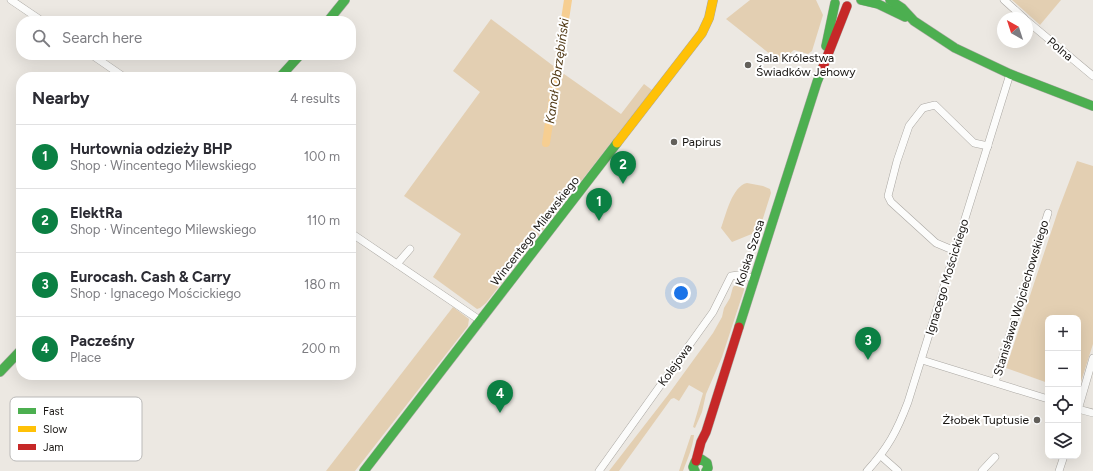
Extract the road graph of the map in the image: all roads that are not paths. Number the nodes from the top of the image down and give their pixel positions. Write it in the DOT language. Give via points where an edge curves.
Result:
graph roads {
  1 [pos="11,0"];
  2 [pos="344,0"];
  3 [pos="713,0"];
  4 [pos="861,0"];
  5 [pos="890,0"];
  6 [pos="1004,0"];
  7 [pos="834,1"];
  8 [pos="847,6"];
  9 [pos="1017,12"];
  10 [pos="35,16"];
  11 [pos="332,16"];
  12 [pos="914,20"];
  13 [pos="1033,26"];
  14 [pos="99,60"];
  15 [pos="295,60"];
  16 [pos="117,72"];
  17 [pos="285,72"];
  18 [pos="1010,74"];
  19 [pos="1093,76"];
  20 [pos="817,82"];
  21 [pos="1093,106"];
  22 [pos="988,146"];
  23 [pos="1048,213"];
  24 [pos="356,236"];
  25 [pos="410,249"];
  26 [pos="955,251"];
  27 [pos="397,264"];
  28 [pos="754,278"];
  29 [pos="481,321"];
  30 [pos="16,355"];
  31 [pos="1093,358"];
  32 [pos="922,360"];
  33 [pos="0,372"];
  34 [pos="995,382"];
  35 [pos="1045,398"];
  36 [pos="1081,399"];
  37 [pos="1081,410"];
  38 [pos="1093,413"];
  39 [pos="881,456"];
  40 [pos="995,457"];
  41 [pos="1063,459"];
  42 [pos="702,468"];
  43 [pos="364,471"];
  44 [pos="599,471"];
  45 [pos="867,471"];
  46 [pos="898,471"];
  47 [pos="982,471"];
  48 [pos="1059,471"];
  1 -- 10 [label="street"];
  2 -- 11 [label="street"];
  3 -- 29 [label="street, Wincentego Milewskiego" via="702,33"];
  4 -- 8 [label="street" via="855,5"];
  4 -- 12 [label="street" via="882,4"];
  5 -- 12 [label="street"];
  6 -- 9 [label="street"];
  7 -- 8 [label="street"];
  7 -- 20 [label="street, Kolska Szosa"];
  8 -- 20 [label="street, Kolska Szosa"];
  12 -- 18 [label="street" via="954,48"];
  13 -- 19 [label="street, Polna"];
  14 -- 16 [label="street"];
  15 -- 17 [label="street"];
  18 -- 21 [label="street"];
  18 -- 22 [label="street, Ignacego Mościckiego"];
  20 -- 28 [label="street, Kolska Szosa"];
  22 -- 26 [label="street, Ignacego Mościckiego"];
  22 -- 26 [label="street" via="974,142 935,106 923,108 909,126 897,161 888,196 891,202 936,243"];
  23 -- 34 [label="street, Stanisława Wojciechowskiego"];
  24 -- 27 [label="street"];
  25 -- 27 [label="street"];
  26 -- 32 [label="street, Ignacego Mościckiego"];
  27 -- 29 [label="street"];
  28 -- 42 [label="street, Kolska Szosa" via="706,432"];
  28 -- 44 [label="street, Kolejowa" via="731,276 713,312"];
  29 -- 43 [label="street, Wincentego Milewskiego"];
  30 -- 33 [label="street"];
  31 -- 36 [label="street"];
  32 -- 34 [label="street"];
  32 -- 39 [label="street, Ignacego Mościckiego" via="896,431"];
  34 -- 35 [label="street"];
  37 -- 38 [label="street"];
  39 -- 45 [label="street, Ignacego Mościckiego"];
  39 -- 46 [label="street"];
  40 -- 47 [label="street"];
  41 -- 48 [label="street"];
}
